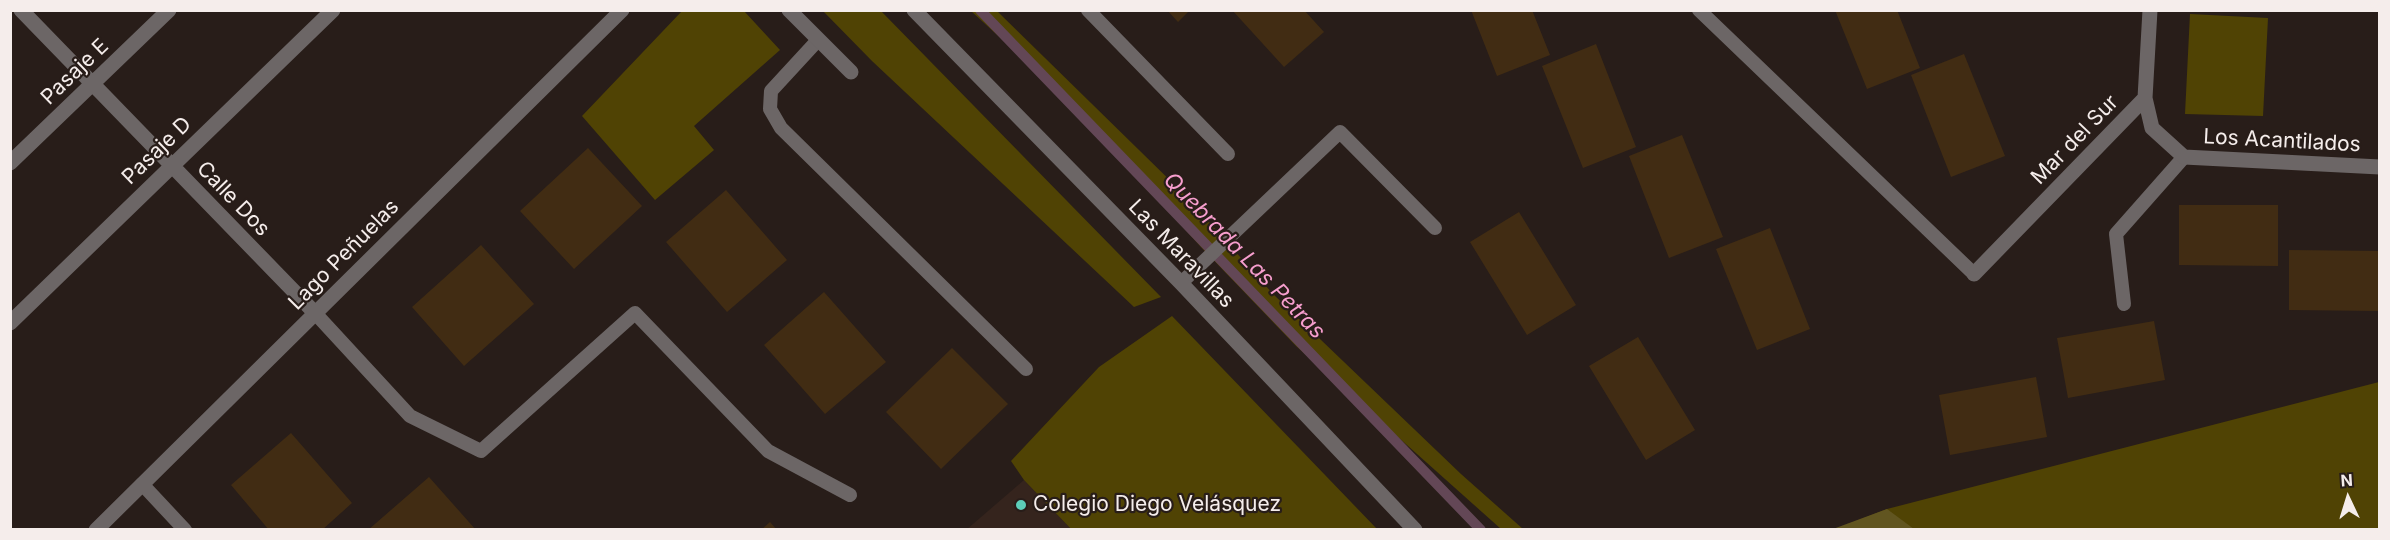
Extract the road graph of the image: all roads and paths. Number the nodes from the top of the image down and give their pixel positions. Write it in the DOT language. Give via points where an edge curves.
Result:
graph roads {
  1 [pos="21,10"];
  2 [pos="169,10"];
  3 [pos="333,10"];
  4 [pos="622,10"];
  5 [pos="789,10"];
  6 [pos="914,10"];
  7 [pos="1088,10"];
  8 [pos="1699,10"];
  9 [pos="2150,10"];
  10 [pos="818,40"];
  11 [pos="851,72"];
  12 [pos="93,84"];
  13 [pos="2145,98"];
  14 [pos="1228,154"];
  15 [pos="2184,157"];
  16 [pos="10,163"];
  17 [pos="172,166"];
  18 [pos="2379,167"];
  19 [pos="1435,228"];
  20 [pos="1974,274"];
  21 [pos="1181,283"];
  22 [pos="2124,304"];
  23 [pos="315,313"];
  24 [pos="10,323"];
  25 [pos="1026,369"];
  26 [pos="142,484"];
  27 [pos="850,495"];
  28 [pos="96,530"];
  29 [pos="185,530"];
  30 [pos="1415,530"];
  1 -- 12 [label="street, Calle Dos"];
  2 -- 12 [label="street, Pasaje E"];
  3 -- 17 [label="street, Pasaje D"];
  4 -- 23 [label="street, Lago Peñuelas"];
  5 -- 10 [label="street"];
  6 -- 21 [label="street, Las Maravillas"];
  7 -- 14 [label="lane"];
  8 -- 20 [label="lane"];
  9 -- 13 [label="street, Mar del Sur"];
  10 -- 11 [label="street"];
  10 -- 25 [label="lane" via="771,91 770,109 781,128"];
  12 -- 16 [label="street, Pasaje E"];
  12 -- 17 [label="street, Calle Dos"];
  13 -- 15 [label="street, Los Acantilados" via="2152,128"];
  13 -- 20 [label="street, Mar del Sur"];
  15 -- 18 [label="street, Los Acantilados"];
  15 -- 22 [label="lane" via="2116,234"];
  17 -- 23 [label="street, Calle Dos"];
  17 -- 24 [label="street, Pasaje D"];
  19 -- 21 [label="lane" via="1340,132"];
  21 -- 30 [label="street, Las Maravillas"];
  23 -- 26 [label="street, Lago Peñuelas"];
  23 -- 27 [label="lane" via="410,416 481,451 635,313 768,451"];
  26 -- 28 [label="street, Lago Peñuelas"];
  26 -- 29 [label="lane"];
}
